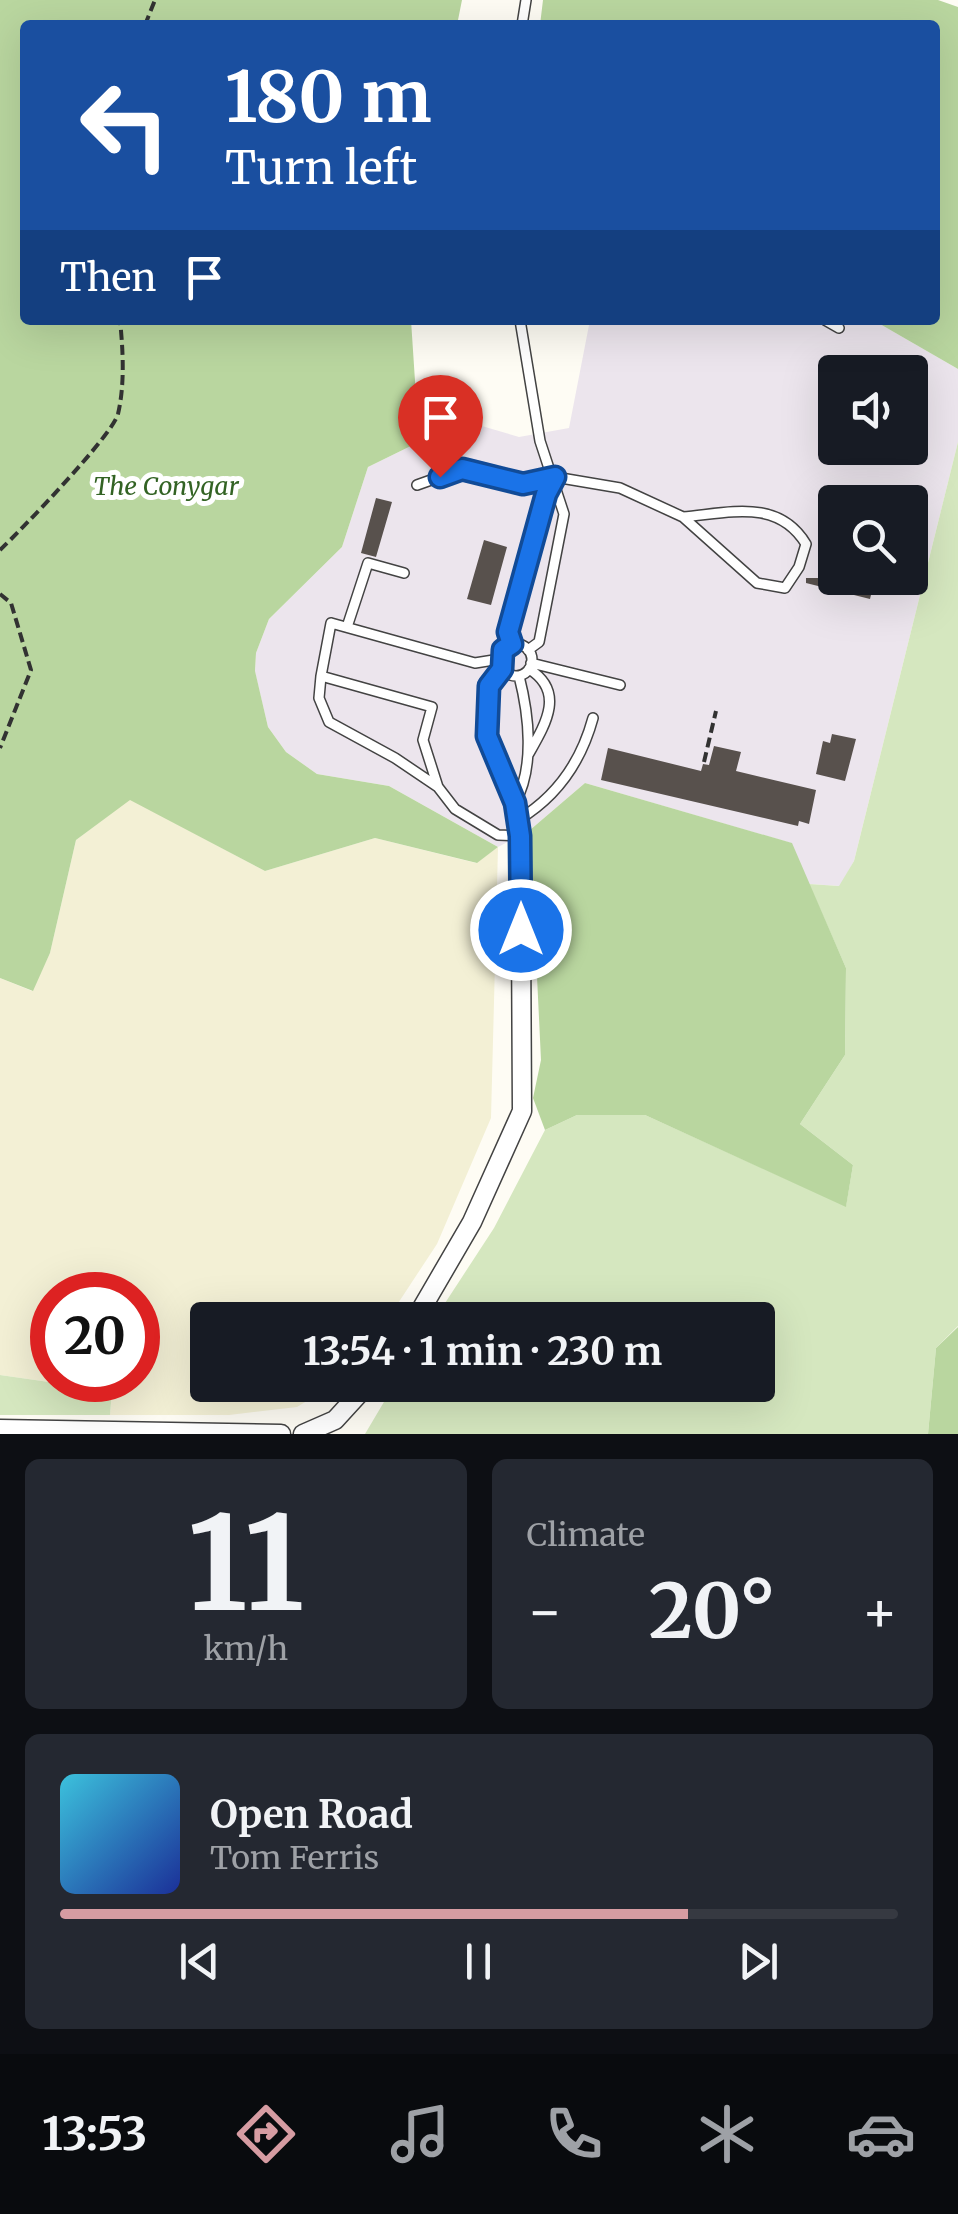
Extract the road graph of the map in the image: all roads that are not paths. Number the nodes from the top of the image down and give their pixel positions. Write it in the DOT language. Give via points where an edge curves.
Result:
graph roads {
  1 [pos="521,325"];
  2 [pos="834,325"];
  3 [pos="839,328"];
  4 [pos="555,477"];
  5 [pos="418,486"];
  6 [pos="683,517"];
  7 [pos="404,573"];
  8 [pos="348,628"];
  9 [pos="512,644"];
  10 [pos="528,650"];
  11 [pos="501,664"];
  12 [pos="530,666"];
  13 [pos="321,676"];
  14 [pos="520,676"];
  15 [pos="620,685"];
  16 [pos="594,718"];
  17 [pos="528,755"];
  18 [pos="438,787"];
  19 [pos="515,803"];
  20 [pos="518,820"];
  21 [pos="520,836"];
  22 [pos="521,930"];
  23 [pos="425,1302"];
  24 [pos="351,1402"];
  25 [pos="0,1429"];
  26 [pos="325,1430"];
  27 [pos="281,1434"];
  28 [pos="303,1434"];
  1 -- 4 [label="lane" via="540,441"];
  2 -- 3 [label="lane"];
  4 -- 5 [label="lane" via="523,484 462,469"];
  4 -- 6 [label="lane" via="620,488"];
  4 -- 9 [label="lane" via="508,632"];
  4 -- 10 [label="lane" via="564,514 539,642"];
  6 -- 6 [label="lane" via="757,583 785,588 799,567 806,544 776,515 755,510"];
  7 -- 8 [label="lane" via="368,563"];
  8 -- 11 [label="lane"];
  8 -- 13 [label="lane" via="332,624"];
  9 -- 10 [label="lane"];
  9 -- 11 [label="lane"];
  10 -- 12 [label="lane"];
  11 -- 14 [label="lane"];
  11 -- 19 [label="lane" via="489,686 487,736"];
  12 -- 14 [label="lane"];
  12 -- 15 [label="lane"];
  12 -- 17 [label="lane" via="552,698"];
  13 -- 18 [label="lane" via="319,698 329,722"];
  13 -- 18 [label="lane" via="432,708 424,740"];
  14 -- 17 [label="lane"];
  16 -- 20 [label="lane" via="570,774"];
  17 -- 19 [label="lane" via="525,786"];
  18 -- 21 [label="lane" via="455,808 498,834"];
  19 -- 20 [label="lane"];
  20 -- 21 [label="lane"];
  21 -- 22 [label="lane"];
  22 -- 23 [label="street" via="522,1111 472,1222"];
  24 -- 26 [label="street"];
  25 -- 27 [label="street"];
  26 -- 28 [label="street"];
}
